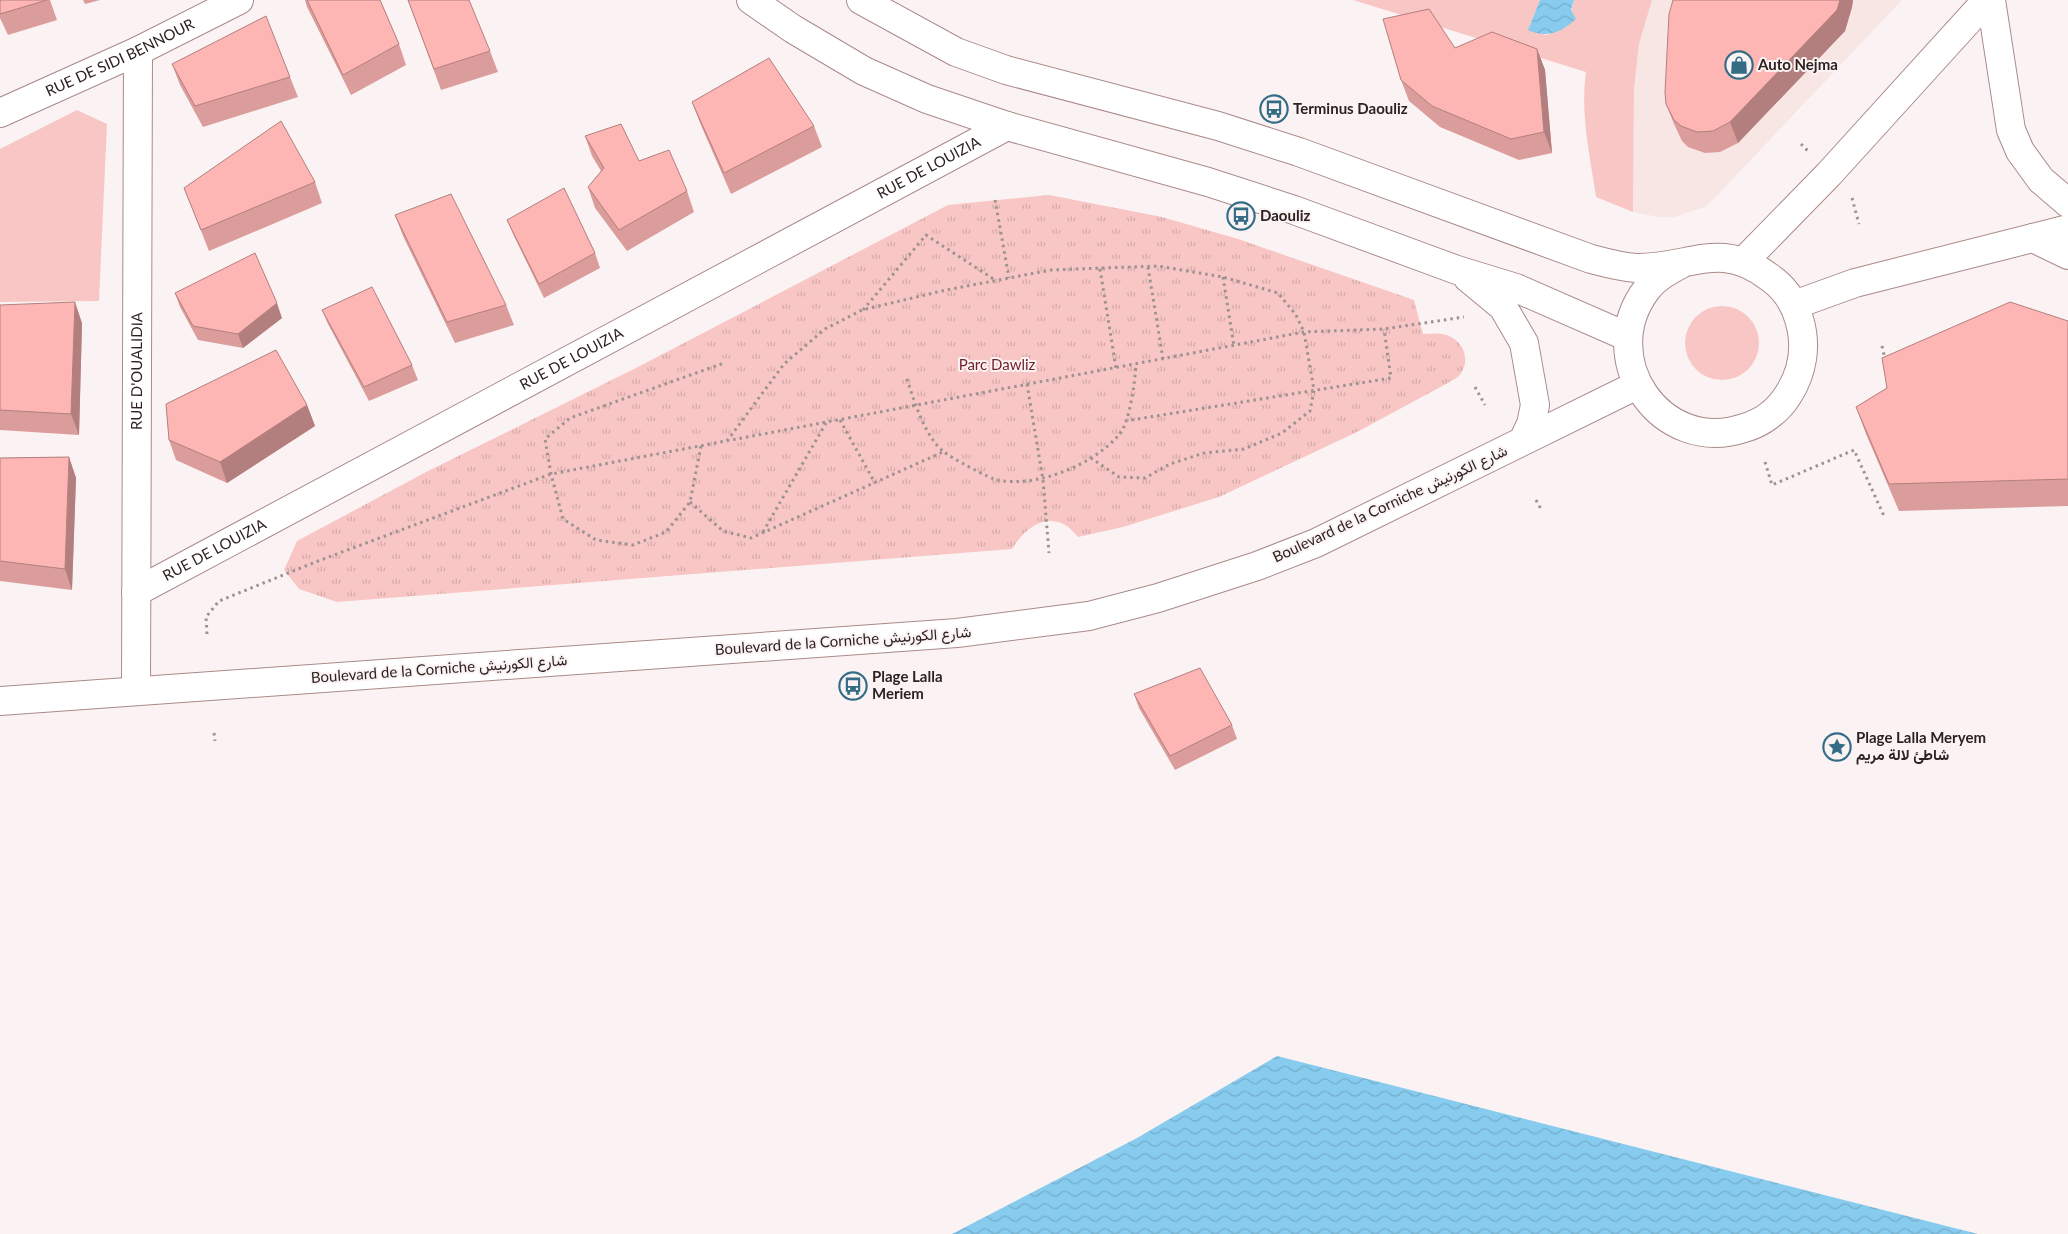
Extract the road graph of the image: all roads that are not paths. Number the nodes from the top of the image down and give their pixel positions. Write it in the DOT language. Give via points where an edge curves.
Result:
graph roads {
  1 [pos="239,0"];
  2 [pos="751,0"];
  3 [pos="861,0"];
  4 [pos="1989,0"];
  5 [pos="138,51"];
  6 [pos="0,114"];
  7 [pos="1007,126"];
  8 [pos="2068,203"];
  9 [pos="2068,229"];
  10 [pos="2033,238"];
  11 [pos="2068,255"];
  12 [pos="1744,261"];
  13 [pos="1683,263"];
  14 [pos="1457,270"];
  15 [pos="1794,305"];
  16 [pos="1628,337"];
  17 [pos="1638,385"];
  18 [pos="1523,441"];
  19 [pos="136,592"];
  20 [pos="136,691"];
  21 [pos="0,701"];
  1 -- 5 [label="main road, RUE DE SIDI BENNOUR"];
  2 -- 7 [label="main road" via="793,29 895,86"];
  3 -- 13 [label="main road" via="956,52 1006,70 1218,126 1299,152 1591,260 1636,268"];
  4 -- 8 [label="main road" via="2011,130 2020,151 2041,180"];
  4 -- 12 [label="main road"];
  5 -- 6 [label="main road, RUE DE SIDI BENNOUR"];
  5 -- 19 [label="main road, RUE D'OUALIDIA"];
  7 -- 14 [label="main road" via="1208,182"];
  7 -- 19 [label="main road, RUE DE LOUIZIA"];
  9 -- 10 [label="main road"];
  10 -- 11 [label="main road"];
  10 -- 15 [label="main road" via="1855,284"];
  12 -- 13 [label="main road" via="1719,256"];
  12 -- 15 [label="main road" via="1775,281"];
  13 -- 16 [label="main road" via="1657,278 1647,288 1634,312"];
  14 -- 16 [label="main road" via="1516,288"];
  14 -- 18 [label="main road" via="1502,308 1524,343 1535,404"];
  15 -- 17 [label="main road" via="1803,336 1800,372 1780,405 1750,426 1726,433 1689,429 1656,410"];
  16 -- 17 [label="main road" via="1631,368"];
  17 -- 18 [label="main road, Boulevard de la Corniche شارع الكورنيش"];
  18 -- 20 [label="main road, Boulevard de la Corniche شارع الكورنيش" via="1308,546 1158,598 1089,616 957,633"];
  19 -- 20 [label="main road, RUE D'OUALIDIA"];
  20 -- 21 [label="main road, Boulevard de la Corniche شارع الكورنيش"];
}
